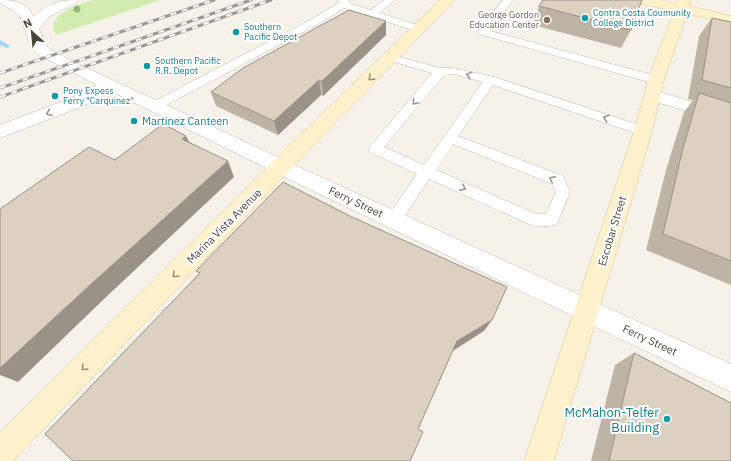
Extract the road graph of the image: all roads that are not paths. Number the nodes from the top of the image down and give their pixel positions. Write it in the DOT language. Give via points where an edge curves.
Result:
graph roads {
  1 [pos="6,0"];
  2 [pos="71,0"];
  3 [pos="390,0"];
  4 [pos="448,0"];
  5 [pos="508,0"];
  6 [pos="643,0"];
  7 [pos="344,2"];
  8 [pos="683,4"];
  9 [pos="372,14"];
  10 [pos="731,20"];
  11 [pos="32,28"];
  12 [pos="420,29"];
  13 [pos="392,58"];
  14 [pos="440,72"];
  15 [pos="490,80"];
  16 [pos="110,85"];
  17 [pos="654,88"];
  18 [pos="155,106"];
  19 [pos="731,119"];
  20 [pos="643,131"];
  21 [pos="0,132"];
  22 [pos="450,138"];
  23 [pos="281,167"];
  24 [pos="427,172"];
  25 [pos="394,219"];
  26 [pos="586,310"];
  27 [pos="731,378"];
  28 [pos="0,453"];
  29 [pos="539,461"];
  1 -- 11 [label="street, Ferry Street" via="26,15"];
  2 -- 11 [label="street" via="45,13"];
  3 -- 9 [label="lane"];
  4 -- 12 [label="main road, Marina Vista Avenue"];
  5 -- 17 [label="lane" via="483,32"];
  6 -- 8 [label="main road"];
  7 -- 9 [label="lane" via="347,6"];
  7 -- 18 [label="lane" via="313,22"];
  8 -- 10 [label="main road"];
  8 -- 17 [label="main road, Escobar Street"];
  9 -- 12 [label="lane"];
  11 -- 16 [label="street, Ferry Street" via="42,51"];
  12 -- 13 [label="main road, Marina Vista Avenue"];
  13 -- 14 [label="lane"];
  13 -- 23 [label="main road, Marina Vista Avenue, one-way"];
  15 -- 14 [label="lane, one-way" via="454,71"];
  14 -- 24 [label="lane, one-way" via="375,149"];
  20 -- 15 [label="lane, one-way"];
  15 -- 22 [label="lane"];
  16 -- 18 [label="street, Ferry Street"];
  16 -- 21 [label="street, one-way" via="82,100"];
  17 -- 19 [label="street"];
  17 -- 20 [label="main road, Escobar Street"];
  18 -- 23 [label="street, Ferry Street"];
  20 -- 26 [label="main road, Escobar Street"];
  22 -- 24 [label="lane"];
  24 -- 22 [label="lane, one-way" via="535,220 551,220 563,192 558,180"];
  23 -- 25 [label="street, Ferry Street"];
  23 -- 28 [label="main road, Marina Vista Avenue, one-way"];
  24 -- 25 [label="lane"];
  25 -- 26 [label="street, Ferry Street"];
  26 -- 27 [label="street, Ferry Street"];
  26 -- 29 [label="main road, Escobar Street"];
}
